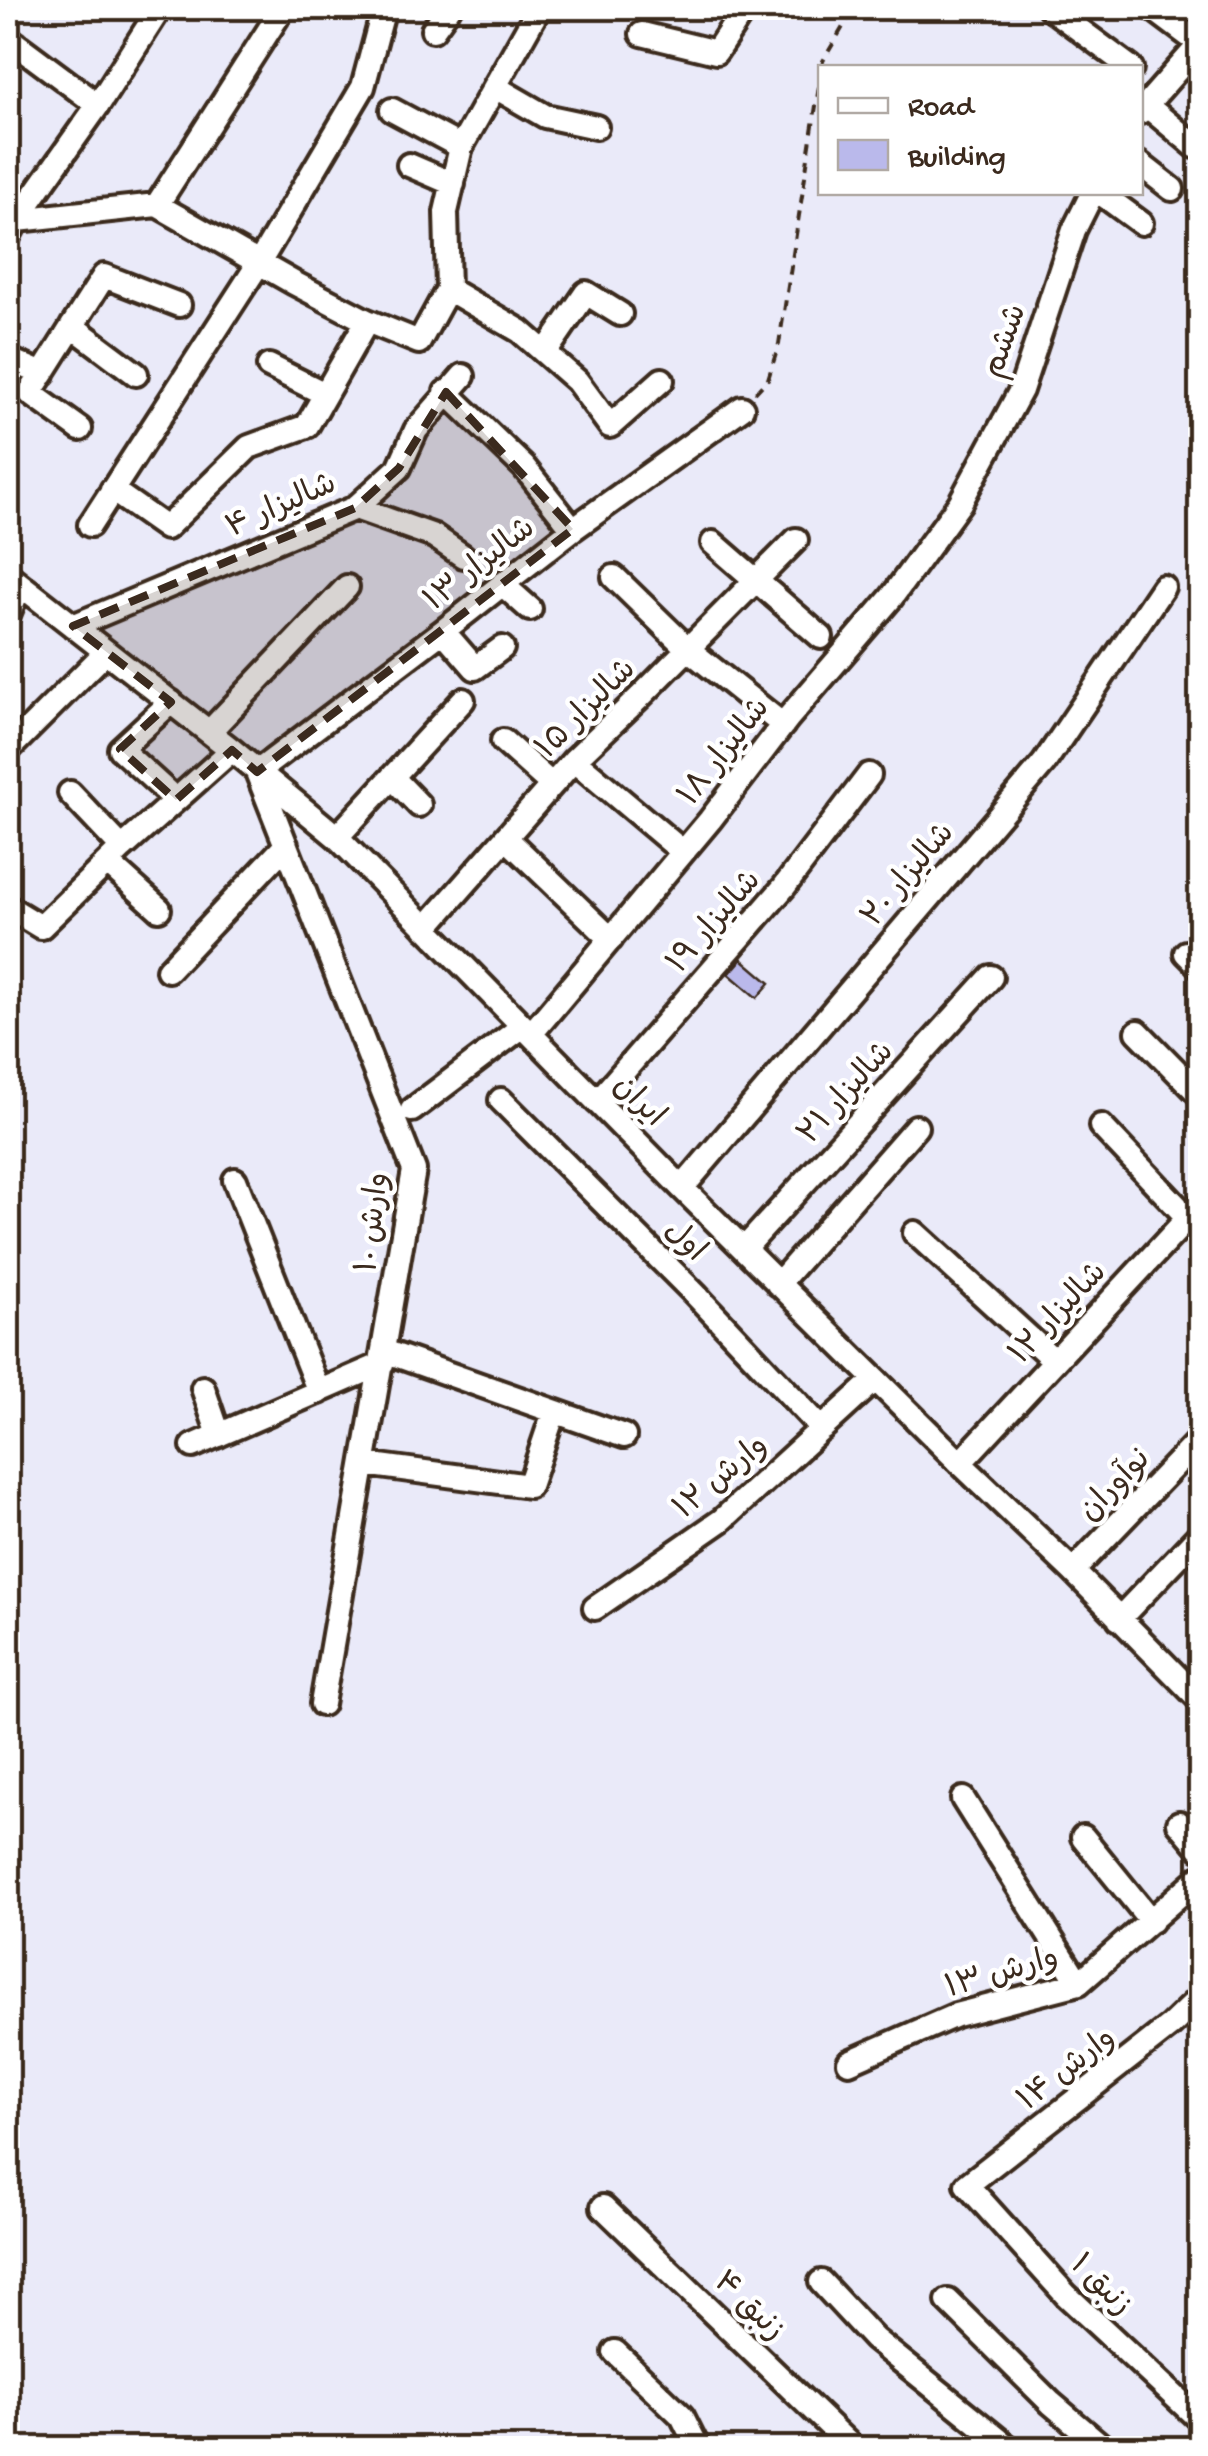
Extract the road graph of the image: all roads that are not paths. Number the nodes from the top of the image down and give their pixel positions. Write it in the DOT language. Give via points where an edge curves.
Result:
graph roads {
  1 [pos="160,8"];
  2 [pos="283,8"];
  3 [pos="384,8"];
  4 [pos="449,8"];
  5 [pos="539,8"];
  6 [pos="745,8"];
  7 [pos="1050,8"];
  8 [pos="1152,8"];
  9 [pos="434,30"];
  10 [pos="642,34"];
  11 [pos="8,38"];
  12 [pos="1197,54"];
  13 [pos="1127,65"];
  14 [pos="495,87"];
  15 [pos="1149,102"];
  16 [pos="98,105"];
  17 [pos="392,110"];
  18 [pos="596,127"];
  19 [pos="1195,146"];
  20 [pos="461,147"];
  21 [pos="409,164"];
  22 [pos="1143,166"];
  23 [pos="452,184"];
  24 [pos="1172,189"];
  25 [pos="1094,195"];
  26 [pos="1100,195"];
  27 [pos="157,205"];
  28 [pos="1140,222"];
  29 [pos="10,226"];
  30 [pos="258,263"];
  31 [pos="448,290"];
  32 [pos="178,305"];
  33 [pos="620,314"];
  34 [pos="366,321"];
  35 [pos="72,326"];
  36 [pos="546,353"];
  37 [pos="8,359"];
  38 [pos="269,366"];
  39 [pos="43,374"];
  40 [pos="136,374"];
  41 [pos="662,380"];
  42 [pos="325,394"];
  43 [pos="742,408"];
  44 [pos="80,428"];
  45 [pos="112,490"];
  46 [pos="960,503"];
  47 [pos="355,508"];
  48 [pos="90,525"];
  49 [pos="573,529"];
  50 [pos="796,540"];
  51 [pos="712,543"];
  52 [pos="463,556"];
  53 [pos="614,577"];
  54 [pos="14,580"];
  55 [pos="757,580"];
  56 [pos="502,584"];
  57 [pos="347,588"];
  58 [pos="1163,588"];
  59 [pos="530,609"];
  60 [pos="8,614"];
  61 [pos="73,626"];
  62 [pos="443,631"];
  63 [pos="822,637"];
  64 [pos="502,648"];
  65 [pos="688,650"];
  66 [pos="106,652"];
  67 [pos="463,700"];
  68 [pos="171,702"];
  69 [pos="783,725"];
  70 [pos="209,732"];
  71 [pos="503,741"];
  72 [pos="11,747"];
  73 [pos="232,750"];
  74 [pos="574,760"];
  75 [pos="256,772"];
  76 [pos="869,775"];
  77 [pos="392,777"];
  78 [pos="552,785"];
  79 [pos="70,792"];
  80 [pos="176,800"];
  81 [pos="419,805"];
  82 [pos="337,837"];
  83 [pos="506,838"];
  84 [pos="286,845"];
  85 [pos="683,852"];
  86 [pos="115,855"];
  87 [pos="8,907"];
  88 [pos="158,909"];
  89 [pos="426,928"];
  90 [pos="611,939"];
  91 [pos="168,970"];
  92 [pos="991,977"];
  93 [pos="527,1030"];
  94 [pos="1138,1032"];
  95 [pos="1200,1096"];
  96 [pos="501,1100"];
  97 [pos="597,1102"];
  98 [pos="412,1110"];
  99 [pos="916,1126"];
  100 [pos="1101,1126"];
  101 [pos="235,1180"];
  102 [pos="682,1188"];
  103 [pos="1194,1211"];
  104 [pos="915,1233"];
  105 [pos="744,1249"];
  106 [pos="778,1284"];
  107 [pos="383,1358"];
  108 [pos="1055,1361"];
  109 [pos="875,1380"];
  110 [pos="203,1388"];
  111 [pos="319,1392"];
  112 [pos="554,1412"];
  113 [pos="822,1428"];
  114 [pos="220,1435"];
  115 [pos="624,1436"];
  116 [pos="1200,1439"];
  117 [pos="193,1446"];
  118 [pos="960,1462"];
  119 [pos="365,1464"];
  120 [pos="1200,1534"];
  121 [pos="1073,1571"];
  122 [pos="595,1608"];
  123 [pos="1118,1619"];
  124 [pos="1200,1700"];
  125 [pos="322,1704"];
  126 [pos="964,1799"];
  127 [pos="1178,1824"];
  128 [pos="1083,1837"];
  129 [pos="1200,1848"];
  130 [pos="1200,1876"];
  131 [pos="1150,1920"];
  132 [pos="1080,1983"];
  133 [pos="1200,1997"];
  134 [pos="848,2062"];
  135 [pos="968,2185"];
  136 [pos="603,2207"];
  137 [pos="821,2282"];
  138 [pos="948,2300"];
  139 [pos="614,2352"];
  140 [pos="1200,2420"];
  141 [pos="698,2448"];
  142 [pos="853,2448"];
  143 [pos="1010,2448"];
  144 [pos="1104,2448"];
  1 -- 16 [label="street"];
  2 -- 27 [label="street"];
  3 -- 30 [label="street" via="364,87"];
  4 -- 9 [label="street"];
  5 -- 14 [label="street"];
  6 -- 10 [label="street" via="716,52"];
  7 -- 13 [label="street"];
  8 -- 12 [label="street"];
  11 -- 16 [label="street"];
  12 -- 15 [label="street"];
  14 -- 18 [label="street" via="545,116"];
  14 -- 20 [label="street"];
  15 -- 19 [label="street"];
  16 -- 29 [label="street"];
  17 -- 20 [label="street"];
  20 -- 23 [label="street"];
  21 -- 23 [label="street"];
  22 -- 24 [label="street"];
  23 -- 31 [label="street"];
  25 -- 46 [label="street, ششم" via="1074,230 1021,390"];
  26 -- 28 [label="street"];
  27 -- 29 [label="street"];
  27 -- 30 [label="street"];
  30 -- 34 [label="street"];
  30 -- 45 [label="street"];
  31 -- 34 [label="street" via="419,342"];
  31 -- 36 [label="street" via="520,330"];
  32 -- 35 [label="street" via="104,276"];
  33 -- 36 [label="street" via="586,293"];
  34 -- 42 [label="street"];
  35 -- 39 [label="street"];
  35 -- 40 [label="street"];
  36 -- 41 [label="street" via="610,426"];
  37 -- 39 [label="street"];
  38 -- 42 [label="street"];
  39 -- 44 [label="street" via="30,392"];
  42 -- 45 [label="street" via="306,426 248,447 166,528"];
  43 -- 49 [label="street, شالیزار ۱۳"];
  45 -- 48 [label="street"];
  46 -- 69 [label="street, شالیزار ۱۸" via="891,598"];
  47 -- 49 [label="street, شالیزار ۴" via="399,468 416,430 454,384"];
  47 -- 52 [label="street" via="434,536"];
  47 -- 61 [label="street, شالیزار ۴"];
  49 -- 56 [label="street, شالیزار ۱۳"];
  50 -- 55 [label="street, شالیزار ۱۵"];
  51 -- 55 [label="street"];
  53 -- 65 [label="street"];
  54 -- 60 [label="street"];
  54 -- 61 [label="street, ایران"];
  55 -- 63 [label="street"];
  55 -- 65 [label="street, شالیزار ۱۵"];
  56 -- 59 [label="street"];
  56 -- 62 [label="street, شالیزار ۱۳"];
  57 -- 70 [label="street"];
  58 -- 102 [label="street, شالیزار ۲۰" via="1044,763"];
  61 -- 66 [label="street, ایران"];
  62 -- 64 [label="street" via="475,668"];
  62 -- 75 [label="street, شالیزار ۱۳"];
  65 -- 69 [label="street"];
  65 -- 74 [label="street, شالیزار ۱۵"];
  66 -- 68 [label="street, ایران"];
  66 -- 72 [label="street"];
  67 -- 77 [label="street"];
  68 -- 70 [label="street, ایران"];
  68 -- 80 [label="street" via="120,749"];
  69 -- 85 [label="street, شالیزار ۱۸"];
  70 -- 73 [label="street, ایران"];
  71 -- 78 [label="street"];
  73 -- 75 [label="street, ایران"];
  73 -- 80 [label="street"];
  74 -- 78 [label="street, شالیزار ۱۵"];
  74 -- 85 [label="street"];
  75 -- 82 [label="street, ایران"];
  75 -- 84 [label="street, وارش ۱۰"];
  76 -- 97 [label="street, شالیزار ۱۹" via="784,887"];
  77 -- 81 [label="street"];
  77 -- 82 [label="street"];
  78 -- 83 [label="street, شالیزار ۱۵"];
  79 -- 86 [label="street"];
  80 -- 86 [label="street"];
  82 -- 89 [label="street, ایران"];
  83 -- 89 [label="street, شالیزار ۱۵"];
  83 -- 90 [label="street"];
  84 -- 91 [label="street"];
  84 -- 107 [label="street, وارش ۱۰" via="414,1170"];
  85 -- 90 [label="street, شالیزار ۱۸"];
  86 -- 87 [label="street" via="41,927"];
  86 -- 88 [label="street"];
  89 -- 93 [label="street, ایران"];
  90 -- 93 [label="street, شالیزار ۱۸"];
  92 -- 105 [label="street, شالیزار ۲۱"];
  93 -- 97 [label="street, ایران"];
  93 -- 98 [label="street, شالیزار ۱۸"];
  94 -- 95 [label="street"];
  96 -- 113 [label="street, اول"];
  97 -- 102 [label="street, ایران"];
  99 -- 106 [label="street"];
  100 -- 103 [label="street"];
  101 -- 111 [label="street"];
  102 -- 105 [label="street, ایران"];
  103 -- 108 [label="street, شالیزار ۱۲"];
  104 -- 108 [label="street"];
  105 -- 106 [label="street, ایران"];
  106 -- 109 [label="street, ایران"];
  107 -- 111 [label="street"];
  107 -- 112 [label="street"];
  107 -- 119 [label="street, وارش ۱۰"];
  108 -- 118 [label="street, شالیزار ۱۲"];
  109 -- 113 [label="street, وارش ۱۲"];
  109 -- 118 [label="street, ایران"];
  110 -- 114 [label="street"];
  111 -- 114 [label="street"];
  112 -- 115 [label="street"];
  112 -- 119 [label="street" via="529,1486"];
  113 -- 122 [label="street, وارش ۱۲" via="722,1520"];
  114 -- 117 [label="street"];
  116 -- 121 [label="street, نوآوران"];
  118 -- 121 [label="street, ایران"];
  119 -- 125 [label="street, وارش ۱۰"];
  120 -- 123 [label="street"];
  121 -- 123 [label="street, ایران"];
  123 -- 124 [label="street, ایران"];
  126 -- 132 [label="street"];
  127 -- 129 [label="street"];
  128 -- 131 [label="street"];
  130 -- 131 [label="street, وارش ۱۳"];
  131 -- 132 [label="street, وارش ۱۳"];
  132 -- 134 [label="street, وارش ۱۳" via="956,2014"];
  133 -- 135 [label="street, وارش ۱۴"];
  135 -- 140 [label="street, زنبق ۱" via="1066,2294"];
  136 -- 142 [label="street, زنبق ۴"];
  137 -- 143 [label="street" via="874,2339"];
  138 -- 144 [label="street"];
  139 -- 141 [label="street" via="682,2416"];
}
